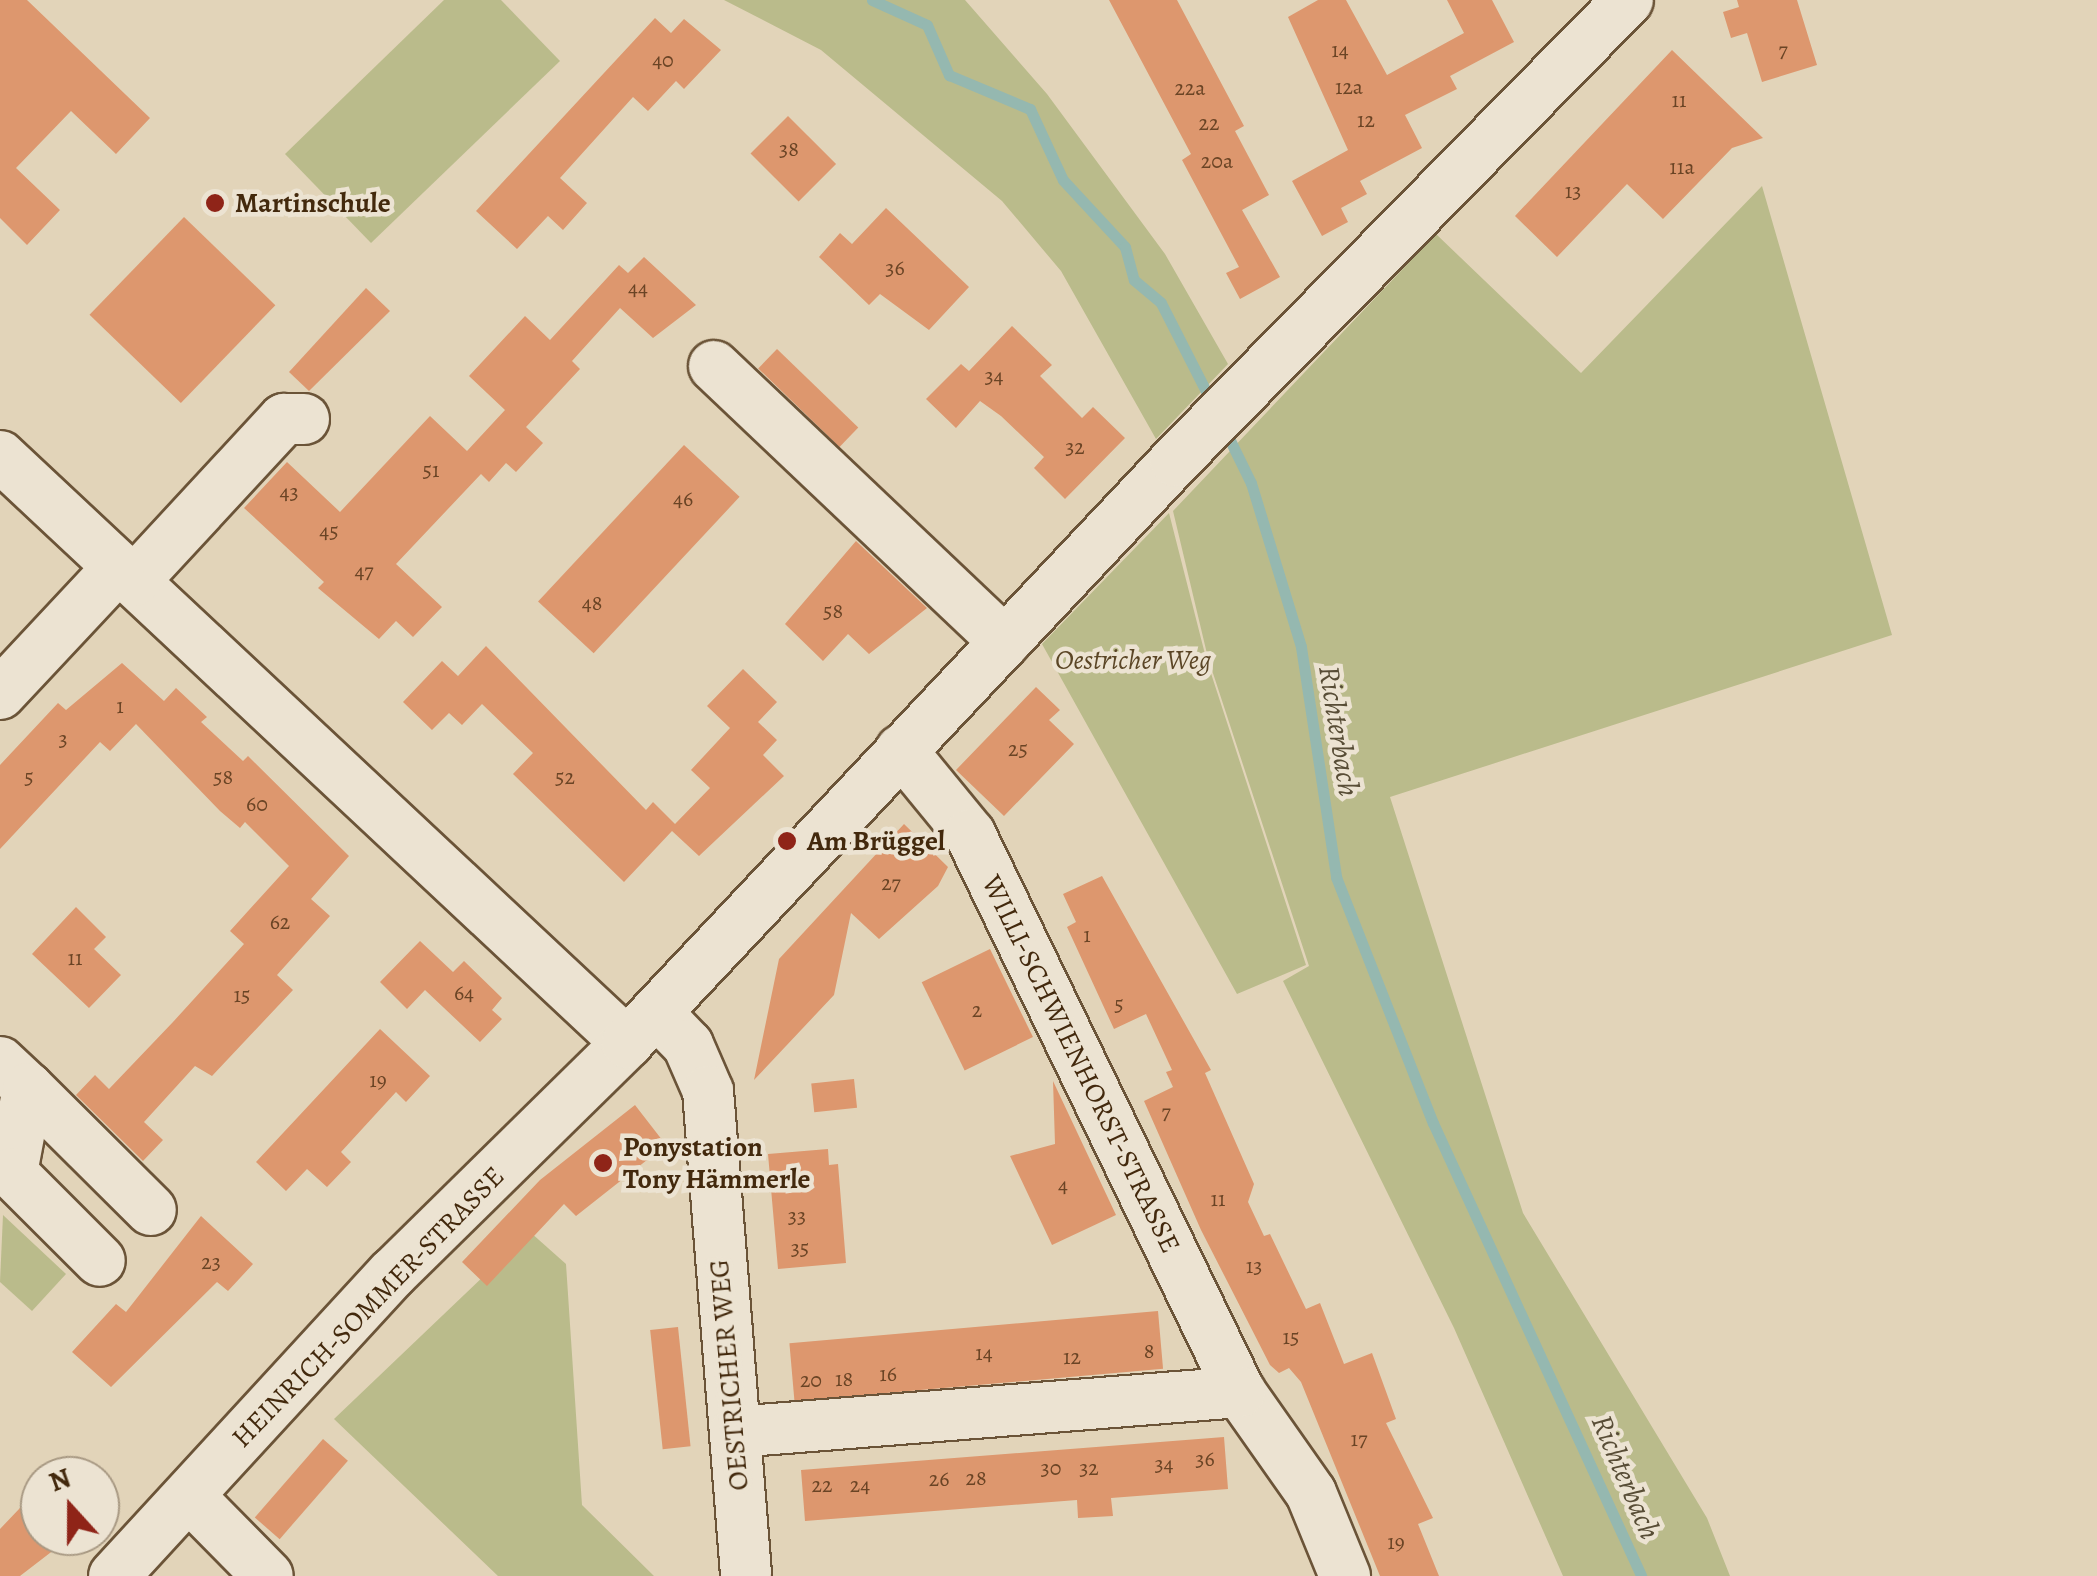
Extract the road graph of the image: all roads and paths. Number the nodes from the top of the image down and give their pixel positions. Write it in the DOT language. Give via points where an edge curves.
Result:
graph roads {
  1 [pos="1628,0"];
  2 [pos="714,366"];
  3 [pos="304,418"];
  4 [pos="0,456"];
  5 [pos="126,574"];
  6 [pos="1005,642"];
  7 [pos="0,694"];
  8 [pos="901,750"];
  9 [pos="642,1027"];
  10 [pos="14,1075"];
  11 [pos="6,1178"];
  12 [pos="1240,1392"];
  13 [pos="735,1432"];
  14 [pos="189,1496"];
  15 [pos="114,1576"];
  16 [pos="268,1576"];
  17 [pos="746,1576"];
  18 [pos="1344,1576"];
  1 -- 6 [label="street"];
  2 -- 6 [label="street"];
  3 -- 5 [label="street" via="284,419"];
  4 -- 5 [label="street"];
  5 -- 7 [label="street"];
  5 -- 9 [label="street"];
  6 -- 8 [label="street"];
  8 -- 9 [label="street"];
  8 -- 12 [label="street, WILLI-SCHWIENHORST-STRASSE" via="970,834"];
  9 -- 13 [label="street, OESTRICHER WEG" via="688,1046 708,1091"];
  9 -- 14 [label="street, HEINRICH-SOMMER-STRASSE" via="394,1273"];
  10 -- 11 [label="street"];
  10 -- 11 [label="street" via="138,1196 86,1247"];
  12 -- 13 [label="street"];
  12 -- 18 [label="street, WILLI-SCHWIENHORST-STRASSE" via="1311,1493"];
  13 -- 17 [label="street, OESTRICHER WEG"];
  14 -- 15 [label="street, HEINRICH-SOMMER-STRASSE"];
  14 -- 16 [label="street"];
}
